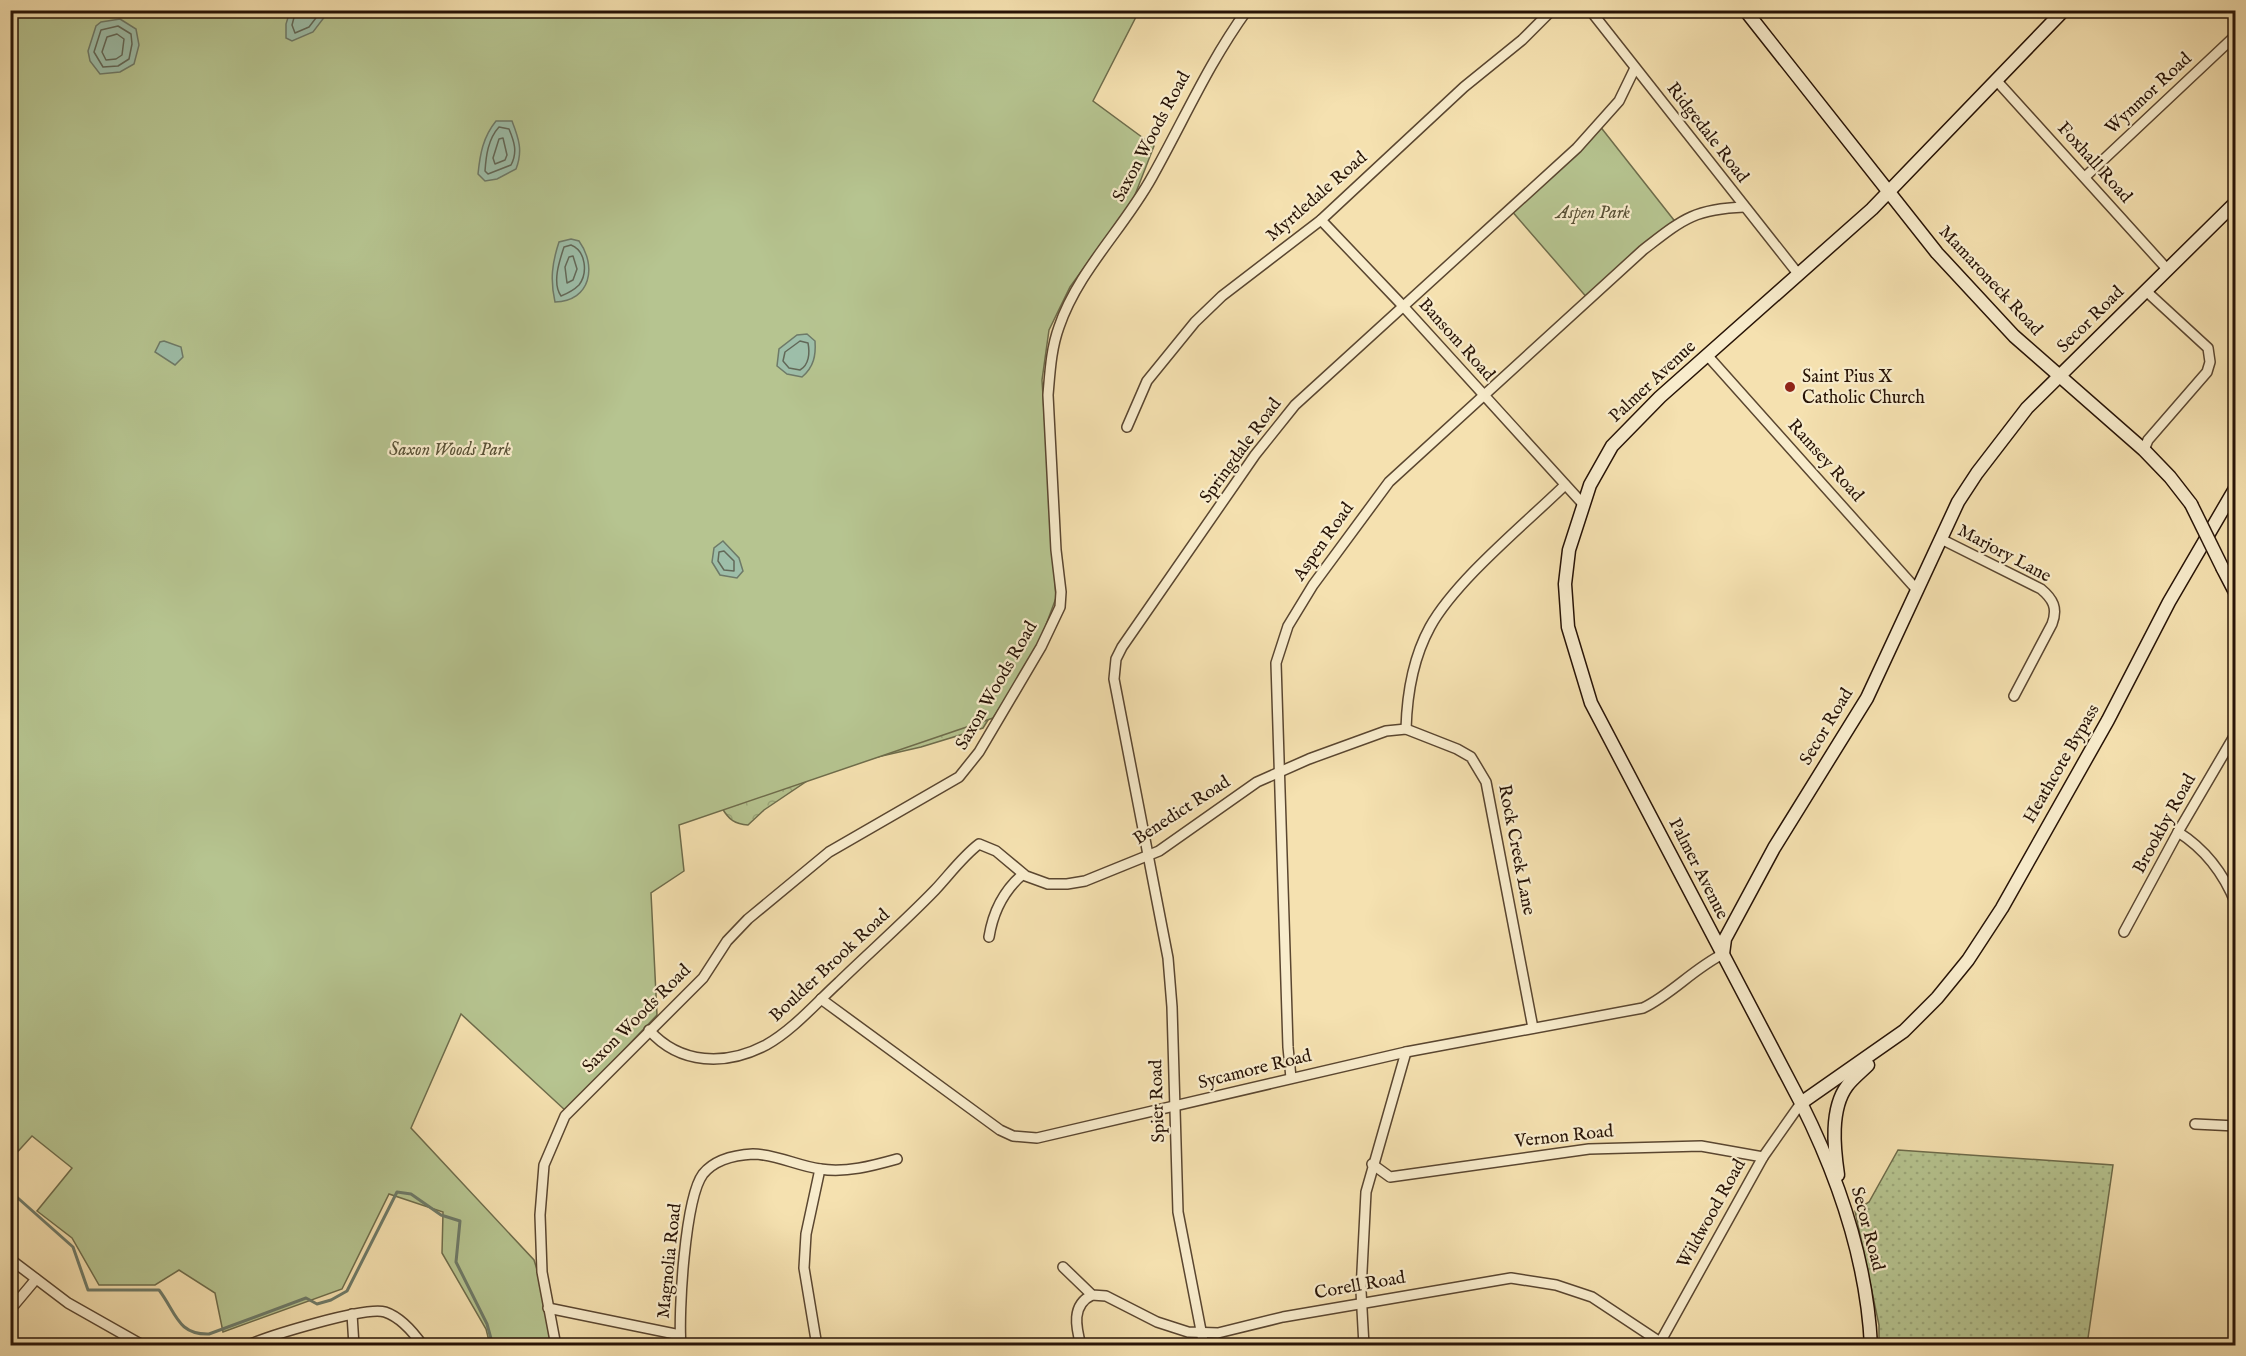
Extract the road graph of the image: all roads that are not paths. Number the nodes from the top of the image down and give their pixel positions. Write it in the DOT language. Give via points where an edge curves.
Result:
graph roads {
  1 [pos="1247,10"];
  2 [pos="1552,10"];
  3 [pos="1590,10"];
  4 [pos="1745,10"];
  5 [pos="2064,10"];
  6 [pos="2235,34"];
  7 [pos="1635,68"];
  8 [pos="1996,80"];
  9 [pos="2085,177"];
  10 [pos="1888,193"];
  11 [pos="2235,202"];
  12 [pos="1744,207"];
  13 [pos="1321,220"];
  14 [pos="2167,269"];
  15 [pos="1799,275"];
  16 [pos="2146,291"];
  17 [pos="1403,306"];
  18 [pos="1707,355"];
  19 [pos="2059,376"];
  20 [pos="1484,396"];
  21 [pos="1127,427"];
  22 [pos="2144,450"];
  23 [pos="1565,485"];
  24 [pos="2235,487"];
  25 [pos="1583,504"];
  26 [pos="1941,539"];
  27 [pos="1917,590"];
  28 [pos="2235,594"];
  29 [pos="2014,696"];
  30 [pos="1406,729"];
  31 [pos="2235,734"];
  32 [pos="1281,771"];
  33 [pos="2178,832"];
  34 [pos="979,844"];
  35 [pos="1149,856"];
  36 [pos="1023,874"];
  37 [pos="2235,904"];
  38 [pos="2124,932"];
  39 [pos="989,938"];
  40 [pos="1723,954"];
  41 [pos="821,999"];
  42 [pos="1533,1028"];
  43 [pos="649,1030"];
  44 [pos="1894,1039"];
  45 [pos="1406,1052"];
  46 [pos="1291,1078"];
  47 [pos="1801,1103"];
  48 [pos="1176,1107"];
  49 [pos="2195,1124"];
  50 [pos="2235,1126"];
  51 [pos="1763,1157"];
  52 [pos="897,1159"];
  53 [pos="1372,1164"];
  54 [pos="820,1169"];
  55 [pos="1842,1200"];
  56 [pos="10,1259"];
  57 [pos="1064,1267"];
  58 [pos="36,1279"];
  59 [pos="1092,1295"];
  60 [pos="1362,1302"];
  61 [pos="548,1308"];
  62 [pos="10,1310"];
  63 [pos="352,1314"];
  64 [pos="1202,1334"];
  65 [pos="680,1335"];
  66 [pos="1662,1344"];
  67 [pos="144,1346"];
  68 [pos="246,1346"];
  69 [pos="354,1346"];
  70 [pos="423,1346"];
  71 [pos="556,1346"];
  72 [pos="681,1346"];
  73 [pos="818,1346"];
  74 [pos="1081,1346"];
  75 [pos="1204,1346"];
  76 [pos="1364,1346"];
  77 [pos="1871,1346"];
  1 -- 43 [label="street, Saxon Woods Road" via="1214,57 1138,201 1079,284 1059,327 1050,362 1048,395 1060,607 1026,675 959,777 830,852 748,919 727,941 703,978"];
  2 -- 13 [label="street, Myrtledale Road"];
  3 -- 7 [label="street, Ridgedale Road"];
  4 -- 10 [label="main road, Mamaroneck Road"];
  5 -- 8 [label="main road, Palmer Avenue"];
  6 -- 9 [label="street, Wynmor Road"];
  7 -- 12 [label="street, Ridgedale Road"];
  7 -- 17 [label="street, Springdale Road" via="1619,101 1577,148"];
  8 -- 9 [label="street, Foxhall Road"];
  8 -- 10 [label="main road, Palmer Avenue"];
  9 -- 14 [label="street, Foxhall Road"];
  10 -- 15 [label="main road, Palmer Avenue"];
  10 -- 19 [label="main road, Mamaroneck Road" via="1970,289"];
  11 -- 14 [label="main road, Secor Road"];
  12 -- 15 [label="street, Ridgedale Road"];
  12 -- 20 [label="street, Aspen Road" via="1721,208 1684,219 1643,250"];
  13 -- 17 [label="street, Bansom Road"];
  13 -- 21 [label="street, Myrtledale Road" via="1222,296 1195,322 1147,381"];
  14 -- 16 [label="main road, Secor Road"];
  15 -- 18 [label="main road, Palmer Avenue"];
  16 -- 19 [label="main road, Secor Road"];
  16 -- 22 [label="street" via="2208,348 2210,362 2207,372 2148,440"];
  17 -- 20 [label="street, Bansom Road"];
  17 -- 35 [label="street, Springdale Road" via="1295,405 1153,601 1116,659 1114,679"];
  18 -- 25 [label="main road, Palmer Avenue" via="1612,446"];
  18 -- 27 [label="street, Ramsey Road"];
  19 -- 22 [label="main road, Mamaroneck Road"];
  19 -- 26 [label="main road, Secor Road" via="2027,408 1977,473"];
  20 -- 23 [label="street, Bansom Road"];
  20 -- 32 [label="street, Aspen Road" via="1389,482 1313,585 1288,626 1276,663"];
  22 -- 28 [label="main road, Mamaroneck Road, bridge" via="2191,504"];
  23 -- 25 [label="street"];
  23 -- 30 [label="street" via="1464,584 1430,626 1414,667"];
  24 -- 44 [label="main road, Heathcote Bypass" via="1986,934 1946,989"];
  25 -- 40 [label="main road, Palmer Avenue" via="1569,549 1564,584 1568,627 1580,674 1606,735"];
  26 -- 27 [label="main road, Secor Road"];
  26 -- 29 [label="street, Marjory Lane" via="2041,589 2053,601 2052,624"];
  27 -- 40 [label="main road, Secor Road" via="1867,698 1774,848 1725,939"];
  30 -- 32 [label="street, Benedict Road" via="1386,731"];
  30 -- 42 [label="street, Rock Creek Lane" via="1471,757 1486,782"];
  31 -- 33 [label="street, Brookby Road"];
  32 -- 35 [label="street, Benedict Road" via="1232,798"];
  32 -- 46 [label="street, Aspen Road"];
  33 -- 37 [label="street" via="2205,853 2226,881"];
  33 -- 38 [label="street, Brookby Road"];
  34 -- 36 [label="street, Benedict Road" via="996,851"];
  34 -- 41 [label="street, Boulder Brook Road"];
  35 -- 36 [label="street, Benedict Road" via="1067,884 1048,884"];
  35 -- 48 [label="street, Spier Road" via="1168,958"];
  36 -- 39 [label="street" via="1003,896 991,922"];
  40 -- 42 [label="street, Sycamore Road" via="1643,1008"];
  40 -- 47 [label="main road, Secor Road"];
  41 -- 43 [label="street, Boulder Brook Road" via="783,1034 765,1045 724,1059 696,1059 658,1040"];
  41 -- 48 [label="street, Sycamore Road" via="1013,1136 1037,1138"];
  42 -- 45 [label="street, Sycamore Road"];
  43 -- 61 [label="street, Saxon Woods Road" via="570,1109 548,1153 540,1243"];
  44 -- 47 [label="main road"];
  44 -- 55 [label="main road" via="1847,1086 1839,1106 1835,1150"];
  45 -- 46 [label="street, Sycamore Road"];
  45 -- 53 [label="street"];
  46 -- 48 [label="street, Sycamore Road"];
  47 -- 51 [label="street, Wildwood Road"];
  47 -- 55 [label="main road, Secor Road"];
  48 -- 64 [label="street, Spier Road" via="1179,1228"];
  49 -- 50 [label="street"];
  51 -- 53 [label="street, Vernon Road" via="1701,1146 1589,1149 1390,1177"];
  51 -- 66 [label="street, Wildwood Road"];
  52 -- 54 [label="street, Magnolia Road" via="858,1169"];
  53 -- 60 [label="street" via="1363,1216"];
  54 -- 65 [label="street, Magnolia Road" via="755,1154 731,1156 701,1176 693,1196 688,1229"];
  54 -- 73 [label="street" via="806,1234 804,1268"];
  55 -- 77 [label="main road, Secor Road" via="1867,1307"];
  56 -- 58 [label="street"];
  57 -- 59 [label="street, Corell Road"];
  58 -- 62 [label="street"];
  58 -- 67 [label="street" via="68,1304"];
  59 -- 64 [label="street, Corell Road" via="1106,1296 1157,1322"];
  59 -- 74 [label="street" via="1082,1300 1078,1309 1076,1328"];
  60 -- 64 [label="street, Corell Road"];
  60 -- 66 [label="street, Corell Road" via="1511,1278 1537,1281 1592,1298"];
  60 -- 76 [label="street"];
  61 -- 65 [label="street"];
  61 -- 71 [label="street, Saxon Woods Road"];
  63 -- 68 [label="street"];
  63 -- 69 [label="street"];
  63 -- 70 [label="street" via="383,1311 396,1317"];
  64 -- 75 [label="street, Spier Road"];
  65 -- 72 [label="street, Magnolia Road"];
}
